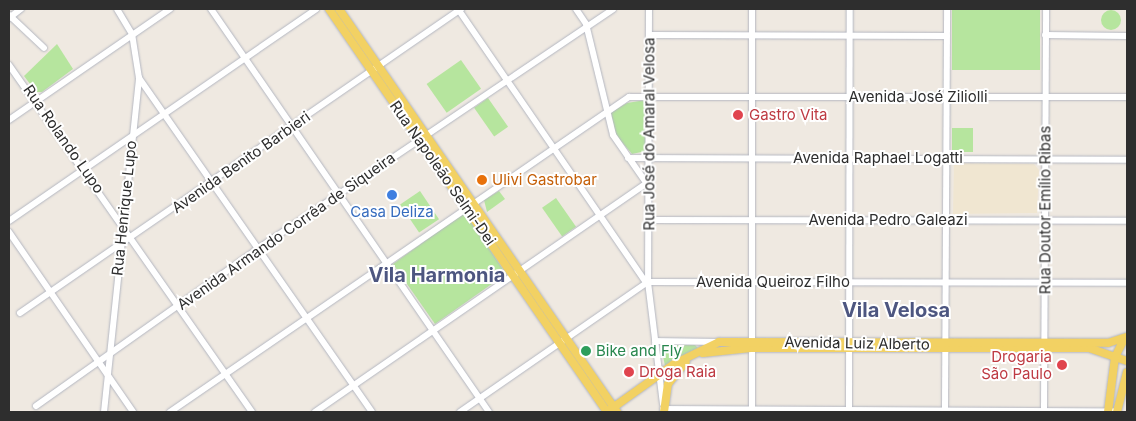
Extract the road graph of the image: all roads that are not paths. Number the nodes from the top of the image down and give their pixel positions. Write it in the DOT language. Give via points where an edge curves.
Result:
graph roads {
  1 [pos="21,9"];
  2 [pos="117,9"];
  3 [pos="170,9"];
  4 [pos="211,9"];
  5 [pos="316,9"];
  6 [pos="329,9"];
  7 [pos="340,9"];
  8 [pos="459,9"];
  9 [pos="576,9"];
  10 [pos="613,9"];
  11 [pos="649,9"];
  12 [pos="752,9"];
  13 [pos="850,9"];
  14 [pos="947,9"];
  15 [pos="1046,9"];
  16 [pos="9,16"];
  17 [pos="586,24"];
  18 [pos="132,34"];
  19 [pos="650,35"];
  20 [pos="850,35"];
  21 [pos="1045,35"];
  22 [pos="752,36"];
  23 [pos="947,36"];
  24 [pos="1127,36"];
  25 [pos="44,48"];
  26 [pos="244,58"];
  27 [pos="9,65"];
  28 [pos="380,66"];
  29 [pos="372,72"];
  30 [pos="139,78"];
  31 [pos="506,79"];
  32 [pos="649,96"];
  33 [pos="850,96"];
  34 [pos="752,97"];
  35 [pos="947,97"];
  36 [pos="1127,97"];
  37 [pos="1045,98"];
  38 [pos="37,101"];
  39 [pos="606,110"];
  40 [pos="165,112"];
  41 [pos="9,120"];
  42 [pos="292,126"];
  43 [pos="132,135"];
  44 [pos="423,137"];
  45 [pos="555,146"];
  46 [pos="628,158"];
  47 [pos="648,158"];
  48 [pos="752,158"];
  49 [pos="849,159"];
  50 [pos="946,159"];
  51 [pos="1045,160"];
  52 [pos="1127,160"];
  53 [pos="84,167"];
  54 [pos="212,182"];
  55 [pos="646,184"];
  56 [pos="338,194"];
  57 [pos="474,202"];
  58 [pos="466,207"];
  59 [pos="602,214"];
  60 [pos="9,220"];
  61 [pos="649,220"];
  62 [pos="752,220"];
  63 [pos="849,220"];
  64 [pos="946,220"];
  65 [pos="1045,220"];
  66 [pos="1127,221"];
  67 [pos="123,224"];
  68 [pos="9,232"];
  69 [pos="132,237"];
  70 [pos="120,246"];
  71 [pos="259,248"];
  72 [pos="650,260"];
  73 [pos="385,263"];
  74 [pos="520,270"];
  75 [pos="640,273"];
  76 [pos="512,274"];
  77 [pos="647,282"];
  78 [pos="751,282"];
  79 [pos="849,282"];
  80 [pos="946,282"];
  81 [pos="1044,283"];
  82 [pos="1127,283"];
  83 [pos="50,293"];
  84 [pos="178,305"];
  85 [pos="20,313"];
  86 [pos="305,318"];
  87 [pos="433,331"];
  88 [pos="1127,336"];
  89 [pos="655,341"];
  90 [pos="564,342"];
  91 [pos="719,342"];
  92 [pos="751,345"];
  93 [pos="848,345"];
  94 [pos="946,346"];
  95 [pos="1044,346"];
  96 [pos="109,352"];
  97 [pos="1115,357"];
  98 [pos="95,361"];
  99 [pos="1127,361"];
  100 [pos="1127,372"];
  101 [pos="225,374"];
  102 [pos="658,376"];
  103 [pos="107,378"];
  104 [pos="353,386"];
  105 [pos="480,399"];
  106 [pos="36,407"];
  107 [pos="663,408"];
  108 [pos="752,408"];
  109 [pos="849,409"];
  110 [pos="945,409"];
  111 [pos="610,411"];
  112 [pos="1045,411"];
  113 [pos="1113,411"];
  114 [pos="104,412"];
  115 [pos="133,412"];
  116 [pos="170,412"];
  117 [pos="252,412"];
  118 [pos="315,412"];
  119 [pos="372,412"];
  120 [pos="460,412"];
  121 [pos="489,412"];
  1 -- 16 [label="street"];
  2 -- 18 [label="street, Rua Henrique Lupo"];
  3 -- 18 [label="street"];
  4 -- 26 [label="street"];
  5 -- 26 [label="street"];
  6 -- 29 [label="main road, Rua Napoleão Selmi-Dei"];
  7 -- 28 [label="main road, Rua Napoleão Selmi-Dei"];
  8 -- 28 [label="street, Avenida Benito Barbieri"];
  8 -- 31 [label="street"];
  9 -- 17 [label="street"];
  10 -- 17 [label="street, Avenida Armando Corrêa de Siqueira"];
  11 -- 19 [label="street, Rua José do Amaral Velosa"];
  12 -- 22 [label="street"];
  13 -- 20 [label="street"];
  14 -- 23 [label="street"];
  15 -- 21 [label="street, Rua Doutor Emílio Ribas"];
  16 -- 25 [label="street"];
  17 -- 31 [label="street, Avenida Armando Corrêa de Siqueira"];
  17 -- 39 [label="street"];
  18 -- 30 [label="street, Rua Henrique Lupo"];
  18 -- 38 [label="street"];
  19 -- 22 [label="street"];
  19 -- 32 [label="street, Rua José do Amaral Velosa"];
  20 -- 22 [label="street"];
  20 -- 23 [label="street"];
  20 -- 33 [label="street"];
  21 -- 24 [label="street"];
  21 -- 37 [label="street, Rua Doutor Emílio Ribas"];
  22 -- 34 [label="street"];
  23 -- 35 [label="street"];
  26 -- 40 [label="street"];
  26 -- 42 [label="street"];
  27 -- 38 [label="street, Rua Rolando Lupo"];
  28 -- 29 [label="street, Avenida Benito Barbieri"];
  28 -- 44 [label="main road, Rua Napoleão Selmi-Dei"];
  29 -- 42 [label="street, Avenida Benito Barbieri"];
  29 -- 44 [label="main road, Rua Napoleão Selmi-Dei"];
  30 -- 40 [label="street"];
  30 -- 43 [label="street, Rua Henrique Lupo"];
  31 -- 44 [label="street, Avenida Armando Corrêa de Siqueira"];
  31 -- 45 [label="street"];
  32 -- 34 [label="street, Avenida José Ziliolli"];
  32 -- 39 [label="street, Avenida José Ziliolli" via="629,97"];
  32 -- 47 [label="street, Rua José do Amaral Velosa"];
  33 -- 34 [label="street, Avenida José Ziliolli"];
  33 -- 35 [label="street, Avenida José Ziliolli"];
  33 -- 49 [label="street"];
  34 -- 48 [label="street"];
  35 -- 37 [label="street, Avenida José Ziliolli"];
  35 -- 50 [label="street"];
  36 -- 37 [label="street, Avenida José Ziliolli"];
  37 -- 51 [label="street, Rua Doutor Emílio Ribas"];
  38 -- 41 [label="street"];
  38 -- 53 [label="street, Rua Rolando Lupo"];
  39 -- 45 [label="street, Avenida José Ziliolli"];
  39 -- 46 [label="street" via="613,135"];
  40 -- 43 [label="street"];
  40 -- 54 [label="street"];
  42 -- 54 [label="street, Avenida Benito Barbieri"];
  42 -- 56 [label="street"];
  43 -- 53 [label="street"];
  43 -- 67 [label="street, Rua Henrique Lupo"];
  44 -- 56 [label="street, Avenida Armando Corrêa de Siqueira"];
  44 -- 57 [label="main road, Rua Napoleão Selmi-Dei"];
  44 -- 58 [label="main road, Rua Napoleão Selmi-Dei"];
  45 -- 57 [label="street, Avenida José Ziliolli"];
  45 -- 59 [label="street"];
  46 -- 47 [label="street, Avenida Raphael Logatti"];
  46 -- 55 [label="street"];
  47 -- 48 [label="street, Avenida Raphael Logatti"];
  47 -- 55 [label="street, Rua José do Amaral Velosa"];
  48 -- 49 [label="street, Avenida Raphael Logatti"];
  48 -- 62 [label="street"];
  49 -- 50 [label="street, Avenida Raphael Logatti"];
  49 -- 63 [label="street"];
  50 -- 51 [label="street, Avenida Raphael Logatti"];
  50 -- 64 [label="street"];
  51 -- 52 [label="street, Avenida Raphael Logatti"];
  51 -- 65 [label="street, Rua Doutor Emílio Ribas"];
  53 -- 60 [label="street"];
  53 -- 67 [label="street, Rua Rolando Lupo"];
  54 -- 69 [label="street, Avenida Benito Barbieri"];
  54 -- 71 [label="street"];
  55 -- 59 [label="street"];
  55 -- 61 [label="street, Rua José do Amaral Velosa"];
  56 -- 71 [label="street, Avenida Armando Corrêa de Siqueira"];
  56 -- 73 [label="street"];
  57 -- 58 [label="street, Avenida José Ziliolli"];
  57 -- 74 [label="main road, Rua Napoleão Selmi-Dei"];
  58 -- 73 [label="street, Avenida José Ziliolli"];
  58 -- 76 [label="main road, Rua Napoleão Selmi-Dei"];
  59 -- 74 [label="street"];
  59 -- 75 [label="street"];
  61 -- 62 [label="street, Avenida Pedro Galeazi"];
  61 -- 72 [label="street, Rua José do Amaral Velosa"];
  62 -- 63 [label="street, Avenida Pedro Galeazi"];
  62 -- 78 [label="street"];
  63 -- 64 [label="street, Avenida Pedro Galeazi"];
  63 -- 79 [label="street"];
  64 -- 65 [label="street, Avenida Pedro Galeazi"];
  64 -- 80 [label="street"];
  65 -- 66 [label="street, Avenida Pedro Galeazi"];
  65 -- 81 [label="street, Rua Doutor Emílio Ribas"];
  67 -- 69 [label="street, Rua Rolando Lupo"];
  67 -- 70 [label="street, Rua Henrique Lupo"];
  68 -- 83 [label="street"];
  69 -- 70 [label="street, Avenida Benito Barbieri"];
  69 -- 84 [label="street, Rua Rolando Lupo"];
  70 -- 83 [label="street, Avenida Benito Barbieri"];
  70 -- 96 [label="street, Rua Henrique Lupo"];
  71 -- 84 [label="street, Avenida Armando Corrêa de Siqueira"];
  71 -- 86 [label="street"];
  72 -- 75 [label="street"];
  72 -- 77 [label="street, Rua José do Amaral Velosa"];
  73 -- 86 [label="street, Avenida José Ziliolli"];
  73 -- 87 [label="street"];
  74 -- 76 [label="street"];
  74 -- 90 [label="main road, Rua Napoleão Selmi-Dei"];
  75 -- 77 [label="street"];
  76 -- 87 [label="street"];
  76 -- 90 [label="main road, Rua Napoleão Selmi-Dei"];
  77 -- 78 [label="street, Avenida Queiroz Filho"];
  77 -- 89 [label="street, Rua José do Amaral Velosa"];
  77 -- 90 [label="street"];
  78 -- 79 [label="street, Avenida Queiroz Filho"];
  78 -- 92 [label="street"];
  79 -- 80 [label="street, Avenida Queiroz Filho"];
  79 -- 93 [label="street"];
  80 -- 81 [label="street, Avenida Queiroz Filho"];
  80 -- 94 [label="street"];
  81 -- 82 [label="street, Avenida Queiroz Filho"];
  81 -- 95 [label="street, Rua Doutor Emílio Ribas"];
  83 -- 85 [label="street, Avenida Benito Barbieri"];
  83 -- 98 [label="street"];
  84 -- 96 [label="street, Avenida Armando Corrêa de Siqueira"];
  84 -- 101 [label="street, Rua Rolando Lupo"];
  86 -- 101 [label="street, Avenida José Ziliolli"];
  86 -- 104 [label="street"];
  87 -- 104 [label="street"];
  87 -- 105 [label="street"];
  88 -- 95 [label="main road, Avenida Luiz Alberto" via="1108,343"];
  88 -- 97 [label="main road"];
  89 -- 91 [label="street"];
  89 -- 102 [label="street, Rua José do Amaral Velosa"];
  90 -- 105 [label="street"];
  90 -- 111 [label="main road, Rua Napoleão Selmi-Dei"];
  91 -- 92 [label="main road, Avenida Luiz Alberto"];
  91 -- 102 [label="main road, Avenida Luiz Alberto"];
  92 -- 93 [label="main road, Avenida Luiz Alberto"];
  92 -- 107 [label="main road, Avenida Luiz Alberto" via="698,355 680,366 668,384"];
  92 -- 108 [label="street"];
  93 -- 94 [label="main road, Avenida Luiz Alberto"];
  93 -- 109 [label="street"];
  94 -- 95 [label="main road, Avenida Luiz Alberto"];
  94 -- 110 [label="street"];
  95 -- 97 [label="main road, Avenida Luiz Alberto" via="1089,348"];
  95 -- 112 [label="street, Rua Doutor Emílio Ribas"];
  96 -- 98 [label="street, Avenida Armando Corrêa de Siqueira"];
  96 -- 103 [label="street, Rua Henrique Lupo"];
  97 -- 99 [label="main road, Avenida Luiz Alberto"];
  97 -- 113 [label="main road"];
  98 -- 103 [label="street"];
  98 -- 106 [label="street, Avenida Armando Corrêa de Siqueira"];
  100 -- 113 [label="main road"];
  101 -- 116 [label="street, Avenida José Ziliolli"];
  101 -- 117 [label="street, Rua Rolando Lupo"];
  102 -- 107 [label="street, Rua José do Amaral Velosa"];
  102 -- 111 [label="main road, Avenida Luiz Alberto"];
  103 -- 114 [label="street, Rua Henrique Lupo"];
  103 -- 115 [label="street"];
  104 -- 118 [label="street"];
  104 -- 119 [label="street"];
  105 -- 120 [label="street"];
  105 -- 121 [label="street"];
  107 -- 108 [label="street"];
  108 -- 109 [label="street"];
  109 -- 110 [label="street"];
  110 -- 112 [label="street"];
  112 -- 113 [label="street"];
}
